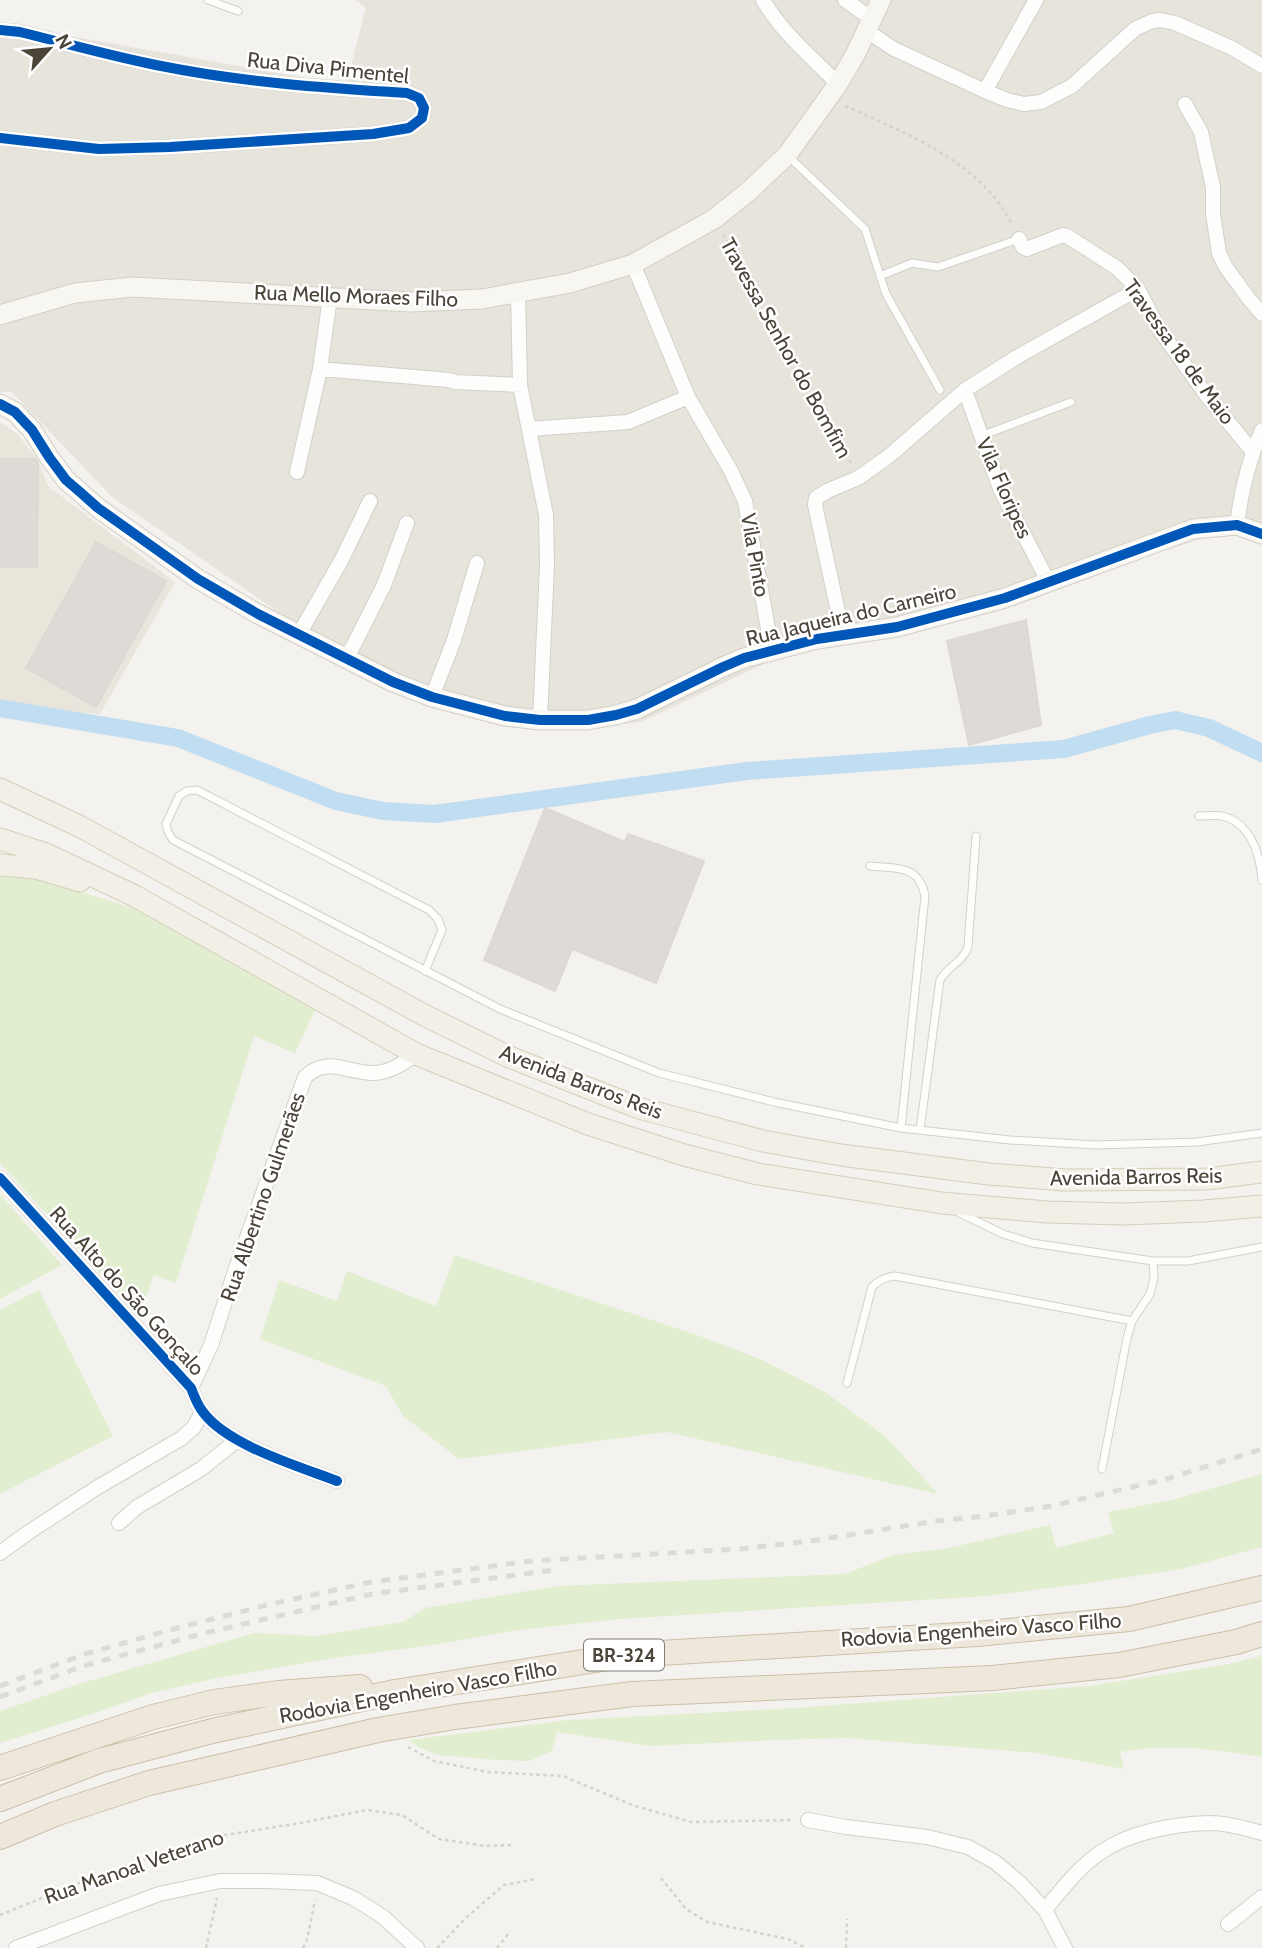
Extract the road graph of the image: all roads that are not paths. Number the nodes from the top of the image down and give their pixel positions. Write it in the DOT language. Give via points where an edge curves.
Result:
graph roads {
  1 [pos="208,0"];
  2 [pos="763,0"];
  3 [pos="845,0"];
  4 [pos="881,0"];
  5 [pos="1036,0"];
  6 [pos="238,12"];
  7 [pos="869,25"];
  8 [pos="0,30"];
  9 [pos="1262,66"];
  10 [pos="985,91"];
  11 [pos="833,92"];
  12 [pos="1185,104"];
  13 [pos="0,138"];
  14 [pos="787,155"];
  15 [pos="1018,239"];
  16 [pos="633,264"];
  17 [pos="880,276"];
  18 [pos="1138,289"];
  19 [pos="517,293"];
  20 [pos="330,298"];
  21 [pos="1262,314"];
  22 [pos="0,315"];
  23 [pos="320,369"];
  24 [pos="520,385"];
  25 [pos="940,390"];
  26 [pos="965,390"];
  27 [pos="688,397"];
  28 [pos="1071,402"];
  29 [pos="0,404"];
  30 [pos="529,429"];
  31 [pos="1262,430"];
  32 [pos="981,437"];
  33 [pos="1252,452"];
  34 [pos="297,472"];
  35 [pos="370,501"];
  36 [pos="407,523"];
  37 [pos="1237,525"];
  38 [pos="1262,534"];
  39 [pos="477,563"];
  40 [pos="1049,583"];
  41 [pos="299,635"];
  42 [pos="843,635"];
  43 [pos="772,651"];
  44 [pos="346,660"];
  45 [pos="432,697"];
  46 [pos="540,720"];
  47 [pos="0,789"];
  48 [pos="1199,816"];
  49 [pos="976,836"];
  50 [pos="0,839"];
  51 [pos="0,865"];
  52 [pos="870,866"];
  53 [pos="1262,880"];
  54 [pos="135,895"];
  55 [pos="425,971"];
  56 [pos="416,1054"];
  57 [pos="901,1128"];
  58 [pos="920,1130"];
  59 [pos="1262,1133"];
  60 [pos="1262,1172"];
  61 [pos="0,1178"];
  62 [pos="942,1203"];
  63 [pos="1262,1206"];
  64 [pos="1262,1247"];
  65 [pos="1153,1261"];
  66 [pos="1132,1321"];
  67 [pos="847,1383"];
  68 [pos="191,1388"];
  69 [pos="202,1412"];
  70 [pos="236,1441"];
  71 [pos="1101,1469"];
  72 [pos="337,1481"];
  73 [pos="119,1523"];
  74 [pos="0,1539"];
  75 [pos="18,1540"];
  76 [pos="0,1553"];
  77 [pos="1262,1588"];
  78 [pos="1262,1634"];
  79 [pos="395,1692"];
  80 [pos="0,1768"];
  81 [pos="0,1799"];
  82 [pos="808,1820"];
  83 [pos="1262,1833"];
  84 [pos="0,1837"];
  85 [pos="1262,1897"];
  86 [pos="1045,1910"];
  87 [pos="1228,1924"];
  88 [pos="16,1948"];
  89 [pos="417,1948"];
  90 [pos="1065,1948"];
  1 -- 6 [label="lane"];
  2 -- 11 [label="street"];
  3 -- 7 [label="street"];
  4 -- 7 [label="street, Rua Mello Moraes Filho"];
  5 -- 10 [label="street"];
  7 -- 10 [label="street" via="894,49"];
  7 -- 11 [label="street, Rua Mello Moraes Filho"];
  8 -- 13 [label="street, Rua Diva Pimentel" via="171,68 324,88 407,93 419,98 424,108 422,118 409,128 362,135 99,149"];
  9 -- 10 [label="street" via="1175,23 1152,20 1135,29 1084,77 1041,102 1024,104"];
  11 -- 14 [label="street, Rua Mello Moraes Filho"];
  12 -- 21 [label="street" via="1201,132 1213,187 1219,253"];
  14 -- 16 [label="street, Rua Mello Moraes Filho" via="714,219"];
  14 -- 17 [label="lane" via="865,229"];
  15 -- 17 [label="lane" via="938,267 912,263"];
  15 -- 18 [label="street, Travessa 18 de Maio" via="1026,249 1064,235 1117,268"];
  16 -- 19 [label="street, Rua Mello Moraes Filho"];
  16 -- 27 [label="street, Vila Pinto"];
  17 -- 25 [label="lane"];
  18 -- 26 [label="street"];
  18 -- 33 [label="street, Travessa 18 de Maio" via="1159,329"];
  19 -- 20 [label="street, Rua Mello Moraes Filho" via="411,302"];
  19 -- 24 [label="street"];
  20 -- 22 [label="street, Rua Mello Moraes Filho" via="132,287 75,293"];
  20 -- 23 [label="street"];
  23 -- 24 [label="street"];
  23 -- 34 [label="street"];
  24 -- 30 [label="street"];
  26 -- 32 [label="street, Vila Floripes"];
  26 -- 42 [label="street" via="889,456 858,478 818,496 815,505"];
  27 -- 30 [label="street" via="628,422"];
  27 -- 43 [label="street, Vila Pinto" via="745,501"];
  28 -- 32 [label="lane"];
  29 -- 41 [label="street, Rua Jaqueira do Carneiro" via="32,430 66,480 98,508 198,579"];
  30 -- 46 [label="street" via="546,515"];
  31 -- 33 [label="street"];
  32 -- 40 [label="street, Vila Floripes" via="1000,489"];
  33 -- 37 [label="street"];
  35 -- 41 [label="street"];
  36 -- 44 [label="street" via="384,585"];
  37 -- 38 [label="street, Rua Jaqueira do Carneiro"];
  37 -- 40 [label="street, Rua Jaqueira do Carneiro" via="1193,529"];
  39 -- 45 [label="street"];
  40 -- 42 [label="street, Rua Jaqueira do Carneiro" via="909,624"];
  41 -- 44 [label="street, Rua Jaqueira do Carneiro"];
  42 -- 43 [label="street, Rua Jaqueira do Carneiro"];
  43 -- 46 [label="street, Rua Jaqueira do Carneiro" via="723,667 637,709 588,720"];
  44 -- 45 [label="street, Rua Jaqueira do Carneiro"];
  45 -- 46 [label="street, Rua Jaqueira do Carneiro"];
  47 -- 60 [label="main road, Avenida Barros Reis" via="81,827 424,1015 508,1056 639,1108 763,1141 989,1174 1142,1180"];
  48 -- 53 [label="lane" via="1223,816 1241,825 1253,841"];
  49 -- 58 [label="lane" via="968,947 940,980"];
  50 -- 54 [label="main road, Avenida Barros Reis" via="46,854"];
  51 -- 54 [label="main road" via="36,868"];
  52 -- 57 [label="lane" via="907,870 923,884 925,896"];
  54 -- 56 [label="main road, Avenida Barros Reis"];
  55 -- 55 [label="lane" via="173,840 166,824 179,796 197,790 429,910 442,930"];
  55 -- 57 [label="lane" via="499,1009 659,1073"];
  56 -- 62 [label="main road, Avenida Barros Reis" via="588,1125 684,1155 758,1174"];
  56 -- 68 [label="street, Rua Albertino Gulmerães" via="383,1072 325,1066 305,1077 211,1345"];
  57 -- 58 [label="lane"];
  58 -- 59 [label="lane" via="1096,1145 1196,1142"];
  61 -- 68 [label="street, Rua Alto do São Gonçalo"];
  62 -- 63 [label="main road, Avenida Barros Reis" via="1123,1214"];
  62 -- 65 [label="lane" via="1003,1234 1032,1243"];
  64 -- 65 [label="lane" via="1188,1261"];
  65 -- 66 [label="lane" via="1150,1294"];
  66 -- 67 [label="lane" via="887,1276 872,1287"];
  66 -- 71 [label="lane"];
  68 -- 69 [label="street, Rua Alto do São Gonçalo"];
  69 -- 70 [label="street, Rua Alto do São Gonçalo"];
  69 -- 75 [label="street" via="182,1438"];
  70 -- 72 [label="street, Rua Alto do São Gonçalo"];
  70 -- 73 [label="street"];
  74 -- 75 [label="street"];
  75 -- 76 [label="street"];
  77 -- 79 [label="highway, Rodovia Engenheiro Vasco Filho / BR-324" via="1129,1619 976,1634 627,1655"];
  78 -- 84 [label="highway, Rodovia Engenheiro Vasco Filho / BR-324" via="1106,1667 992,1678 632,1694 455,1717 378,1730 149,1783"];
  79 -- 80 [label="highway" via="356,1687 214,1702 153,1717"];
  79 -- 81 [label="highway, Rodovia Engenheiro Vasco Filho / BR-324" via="212,1731 99,1761"];
  82 -- 86 [label="street" via="927,1836 968,1847 995,1862"];
  83 -- 86 [label="street" via="1210,1823 1130,1838 1098,1854"];
  85 -- 87 [label="street"];
  86 -- 90 [label="street"];
  88 -- 89 [label="street" via="159,1894 220,1881 317,1883 382,1916"];
}
